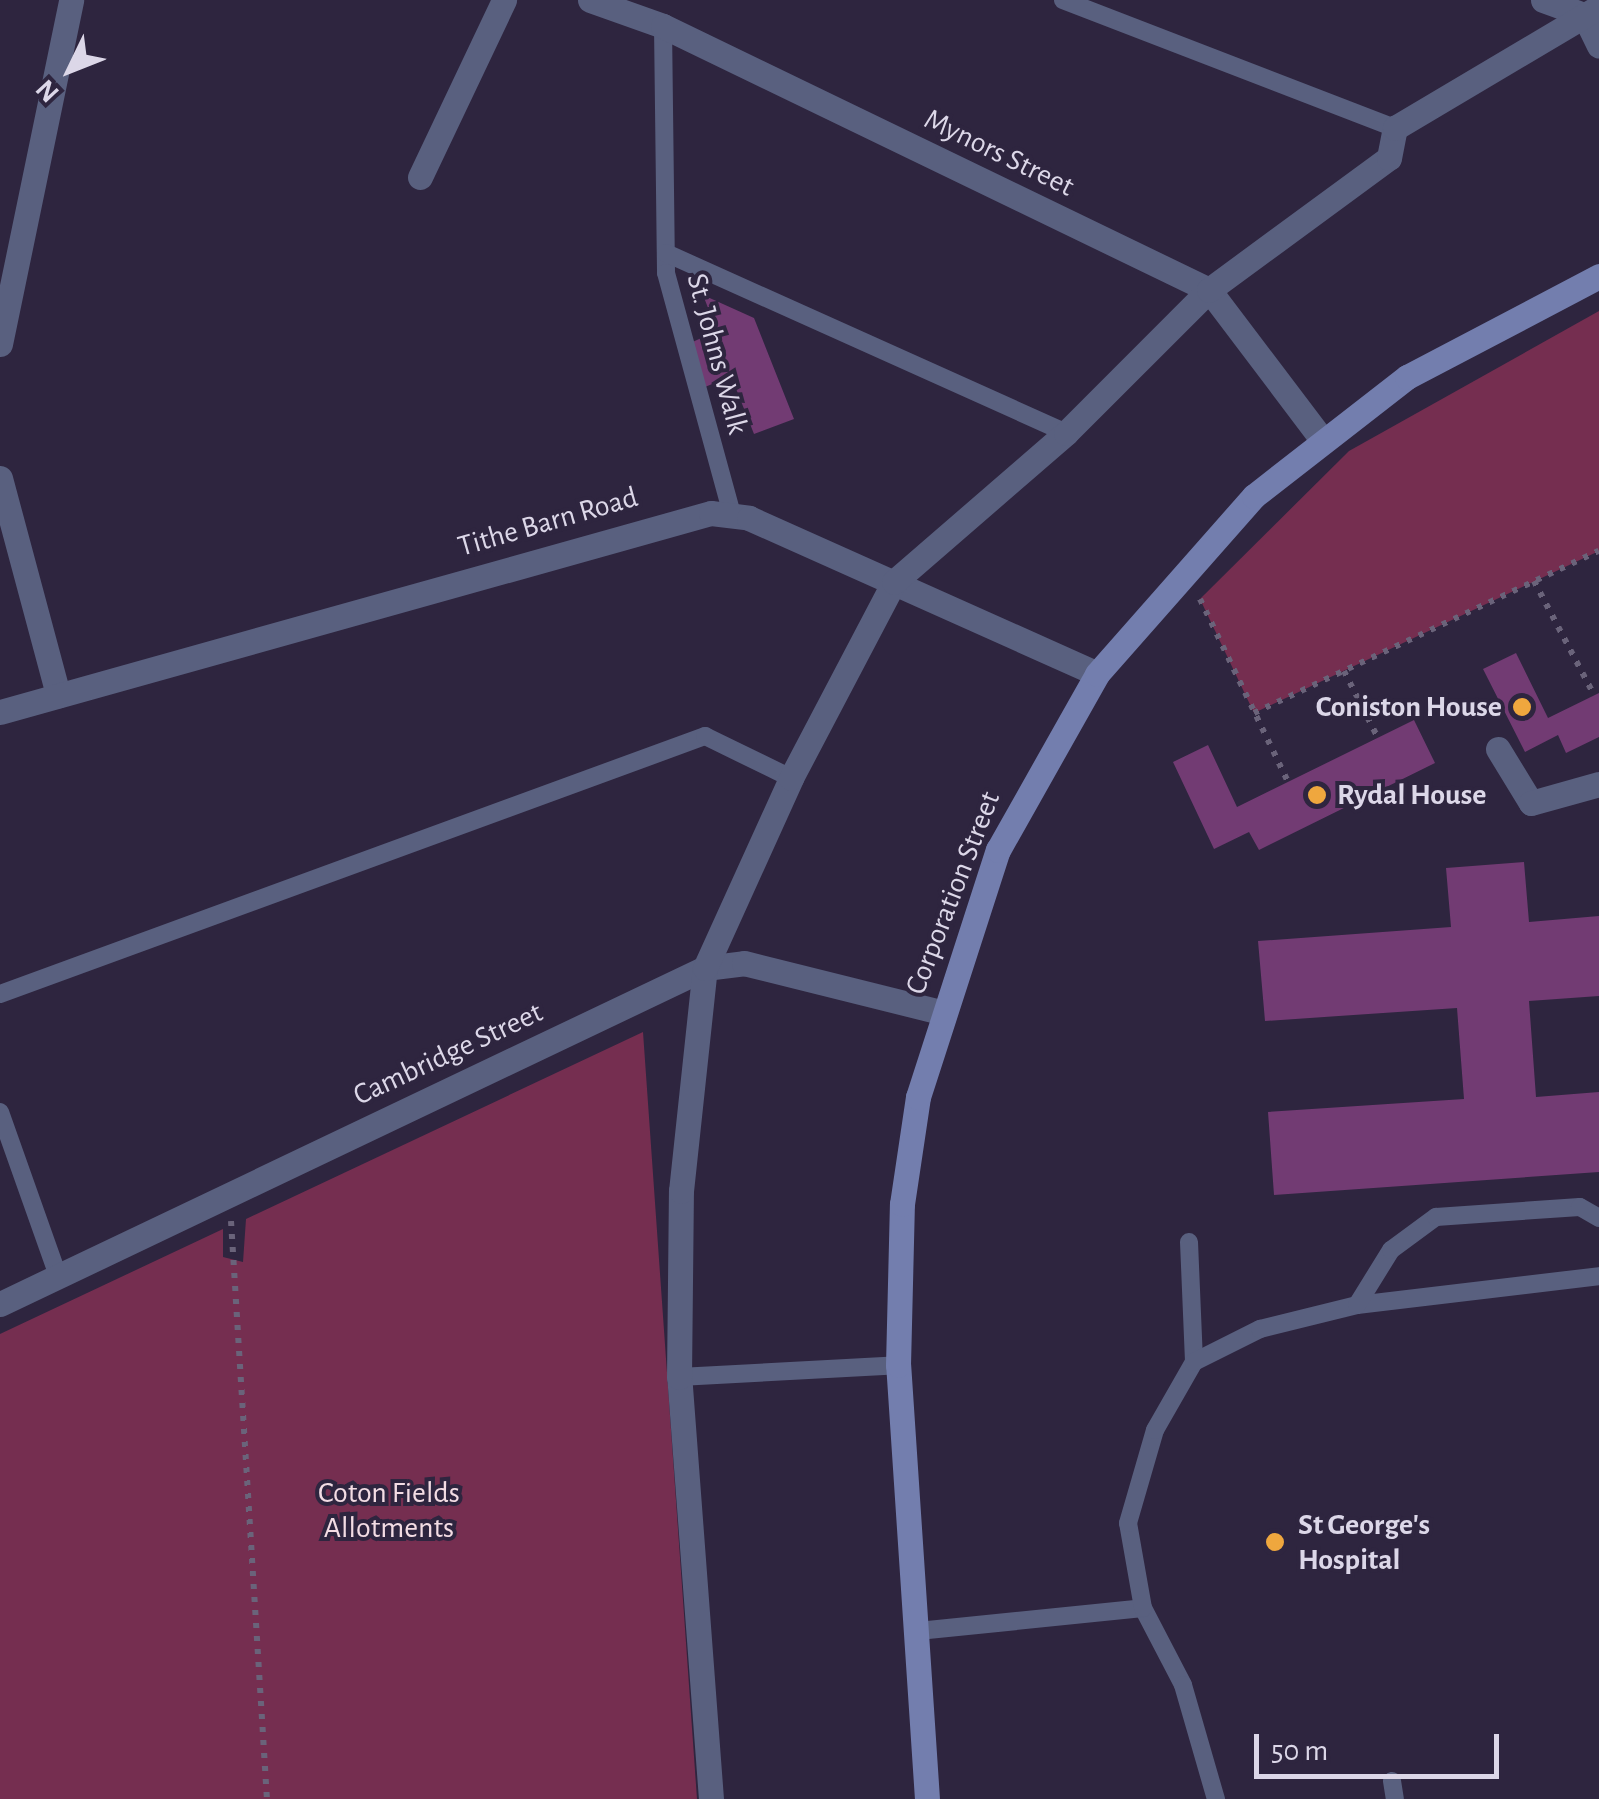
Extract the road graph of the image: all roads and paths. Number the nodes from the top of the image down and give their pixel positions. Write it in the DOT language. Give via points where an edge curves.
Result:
graph roads {
  1 [pos="71,0"];
  2 [pos="504,0"];
  3 [pos="590,0"];
  4 [pos="1063,0"];
  5 [pos="1543,0"];
  6 [pos="1591,11"];
  7 [pos="663,26"];
  8 [pos="1599,46"];
  9 [pos="1395,128"];
  10 [pos="420,177"];
  11 [pos="666,252"];
  12 [pos="1599,276"];
  13 [pos="1209,290"];
  14 [pos="0,344"];
  15 [pos="1066,433"];
  16 [pos="1321,438"];
  17 [pos="0,478"];
  18 [pos="732,514"];
  19 [pos="1599,551"];
  20 [pos="1176,579"];
  21 [pos="1534,581"];
  22 [pos="894,582"];
  23 [pos="1344,671"];
  24 [pos="1098,674"];
  25 [pos="1594,695"];
  26 [pos="58,696"];
  27 [pos="0,712"];
  28 [pos="1254,713"];
  29 [pos="1378,738"];
  30 [pos="1498,749"];
  31 [pos="791,778"];
  32 [pos="1288,782"];
  33 [pos="1599,784"];
  34 [pos="705,968"];
  35 [pos="0,994"];
  36 [pos="942,1012"];
  37 [pos="0,1112"];
  38 [pos="228,1194"];
  39 [pos="1599,1218"];
  40 [pos="1189,1242"];
  41 [pos="58,1276"];
  42 [pos="1599,1276"];
  43 [pos="0,1304"];
  44 [pos="1357,1305"];
  45 [pos="1194,1362"];
  46 [pos="898,1365"];
  47 [pos="679,1377"];
  48 [pos="1143,1608"];
  49 [pos="918,1632"];
  50 [pos="267,1799"];
  51 [pos="712,1799"];
  52 [pos="927,1799"];
  53 [pos="1216,1799"];
  1 -- 14 [label="street"];
  2 -- 10 [label="street"];
  3 -- 7 [label="street, Mynors Street"];
  4 -- 9 [label="lane"];
  5 -- 6 [label="street"];
  6 -- 8 [label="street"];
  6 -- 9 [label="street"];
  7 -- 11 [label="lane, St. Johns Walk"];
  7 -- 13 [label="street, Mynors Street"];
  9 -- 13 [label="street" via="1389,158"];
  11 -- 15 [label="lane"];
  11 -- 18 [label="lane, St. Johns Walk"];
  12 -- 16 [label="street, Corporation Street" via="1406,377"];
  13 -- 15 [label="street"];
  13 -- 16 [label="street, Mynors Street"];
  15 -- 22 [label="street"];
  16 -- 20 [label="street, Corporation Street"];
  17 -- 26 [label="street"];
  18 -- 22 [label="street, Tithe Barn Road"];
  18 -- 26 [label="street, Tithe Barn Road" via="679,519"];
  19 -- 21 [label="path"];
  20 -- 24 [label="street, Corporation Street"];
  20 -- 28 [label="path" via="1200,599"];
  21 -- 23 [label="path"];
  21 -- 25 [label="path"];
  22 -- 24 [label="street, Tithe Barn Road"];
  22 -- 31 [label="street"];
  23 -- 28 [label="path"];
  23 -- 29 [label="path"];
  24 -- 36 [label="street, Corporation Street" via="998,850"];
  26 -- 27 [label="street, Tithe Barn Road"];
  28 -- 32 [label="path"];
  30 -- 33 [label="street" via="1531,803"];
  31 -- 34 [label="street"];
  31 -- 35 [label="lane" via="705,736"];
  34 -- 36 [label="street, Cambridge Street" via="744,964"];
  34 -- 38 [label="street, Cambridge Street"];
  34 -- 47 [label="street" via="681,1191"];
  36 -- 46 [label="street, Corporation Street" via="902,1204"];
  37 -- 41 [label="lane"];
  38 -- 41 [label="street, Cambridge Street"];
  38 -- 50 [label="path"];
  39 -- 44 [label="lane" via="1580,1206 1436,1217 1391,1250"];
  40 -- 45 [label="lane"];
  41 -- 43 [label="street, Cambridge Street"];
  42 -- 44 [label="lane"];
  44 -- 45 [label="lane" via="1260,1329"];
  45 -- 48 [label="lane" via="1155,1430 1128,1523"];
  46 -- 47 [label="lane"];
  46 -- 49 [label="street, Corporation Street"];
  47 -- 51 [label="street"];
  48 -- 49 [label="lane"];
  48 -- 53 [label="lane" via="1183,1685"];
  49 -- 52 [label="street, Corporation Street"];
}
